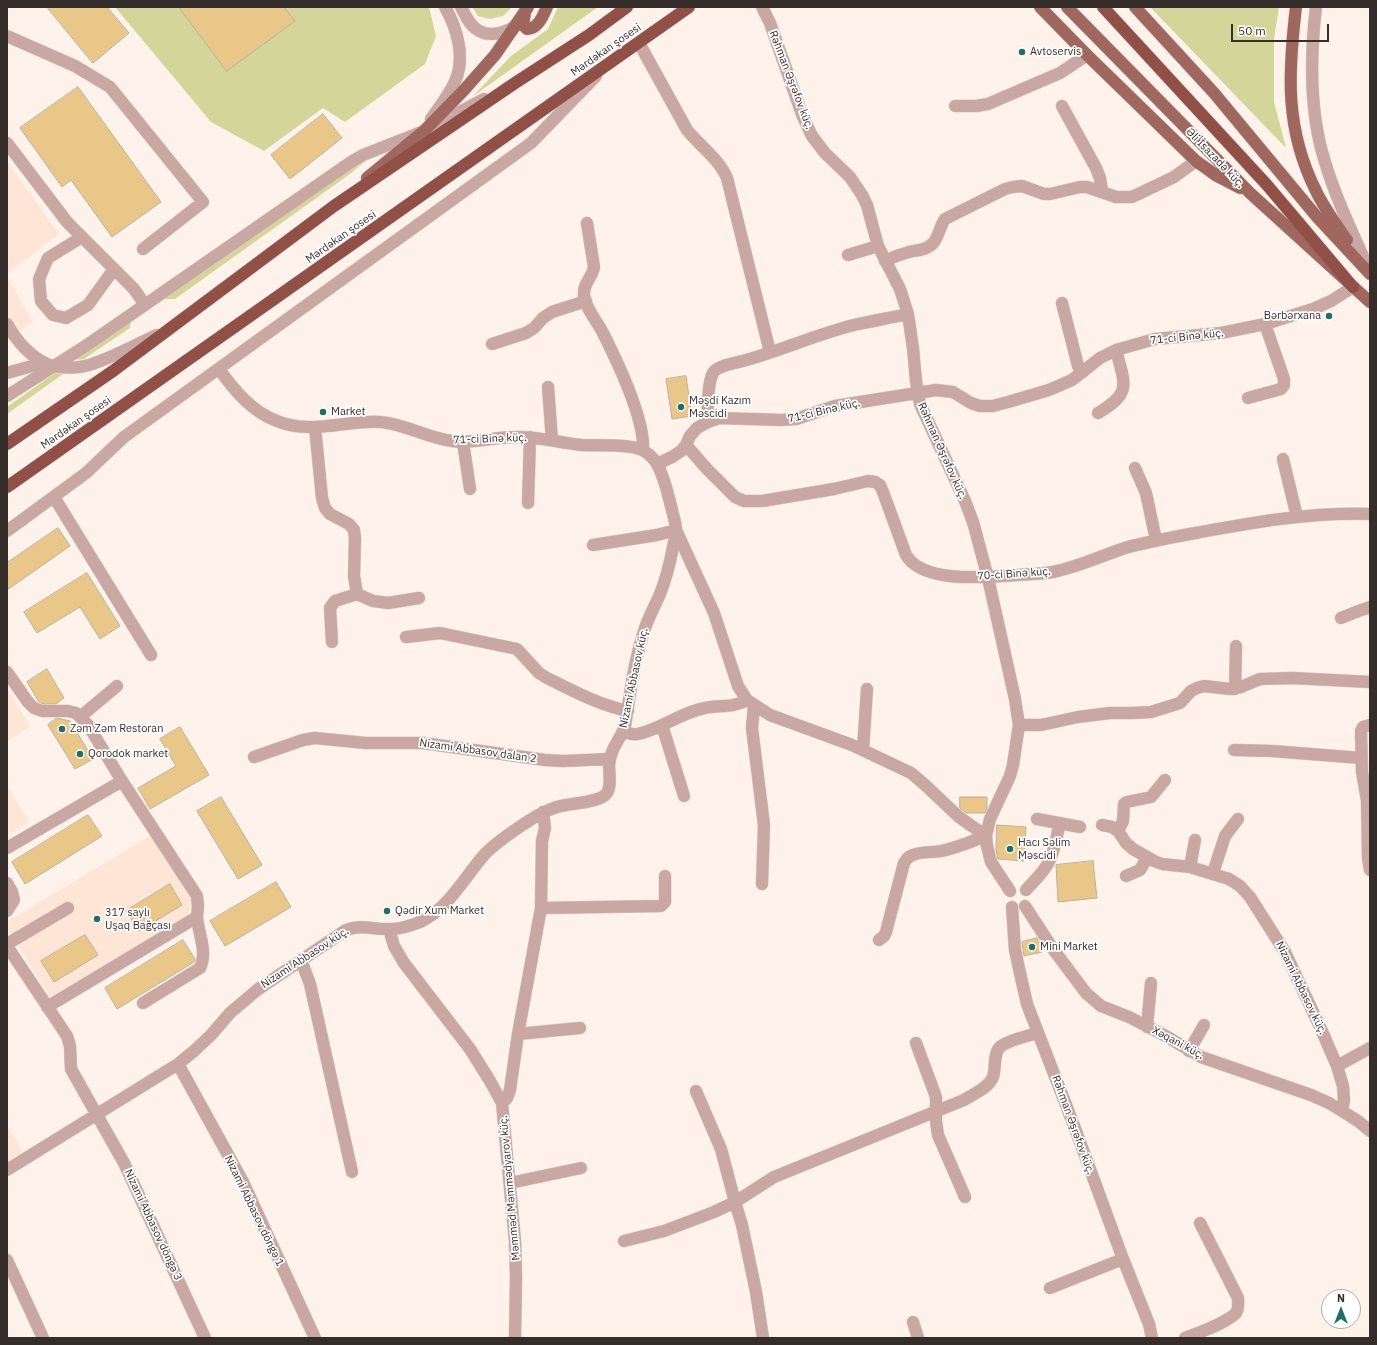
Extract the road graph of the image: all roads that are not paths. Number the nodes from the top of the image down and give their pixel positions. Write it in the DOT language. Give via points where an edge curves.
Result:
graph roads {
  1 [pos="445,7"];
  2 [pos="461,7"];
  3 [pos="547,7"];
  4 [pos="627,7"];
  5 [pos="689,7"];
  6 [pos="762,7"];
  7 [pos="1040,7"];
  8 [pos="1067,7"];
  9 [pos="1102,7"];
  10 [pos="1135,7"];
  11 [pos="1296,7"];
  12 [pos="1316,7"];
  13 [pos="527,10"];
  14 [pos="516,26"];
  15 [pos="7,36"];
  16 [pos="639,43"];
  17 [pos="1088,55"];
  18 [pos="606,66"];
  19 [pos="515,83"];
  20 [pos="955,106"];
  21 [pos="1062,106"];
  22 [pos="424,131"];
  23 [pos="7,143"];
  24 [pos="1196,161"];
  25 [pos="1102,191"];
  26 [pos="1250,193"];
  27 [pos="334,206"];
  28 [pos="587,223"];
  29 [pos="82,237"];
  30 [pos="878,246"];
  31 [pos="143,249"];
  32 [pos="848,255"];
  33 [pos="885,261"];
  34 [pos="114,269"];
  35 [pos="1370,274"];
  36 [pos="1353,287"];
  37 [pos="586,301"];
  38 [pos="1370,302"];
  39 [pos="1062,303"];
  40 [pos="145,305"];
  41 [pos="908,314"];
  42 [pos="7,324"];
  43 [pos="1265,324"];
  44 [pos="169,330"];
  45 [pos="492,344"];
  46 [pos="1116,350"];
  47 [pos="770,352"];
  48 [pos="49,364"];
  49 [pos="219,370"];
  50 [pos="1083,372"];
  51 [pos="7,374"];
  52 [pos="548,387"];
  53 [pos="917,393"];
  54 [pos="7,396"];
  55 [pos="1248,398"];
  56 [pos="1098,413"];
  57 [pos="708,422"];
  58 [pos="315,427"];
  59 [pos="530,437"];
  60 [pos="552,440"];
  61 [pos="463,442"];
  62 [pos="7,444"];
  63 [pos="686,444"];
  64 [pos="643,450"];
  65 [pos="1283,459"];
  66 [pos="657,464"];
  67 [pos="1135,468"];
  68 [pos="7,487"];
  69 [pos="470,489"];
  70 [pos="54,497"];
  71 [pos="528,502"];
  72 [pos="1370,514"];
  73 [pos="1297,517"];
  74 [pos="676,530"];
  75 [pos="7,531"];
  76 [pos="1156,540"];
  77 [pos="593,545"];
  78 [pos="988,578"];
  79 [pos="357,594"];
  80 [pos="419,598"];
  81 [pos="1370,607"];
  82 [pos="1341,618"];
  83 [pos="406,637"];
  84 [pos="332,642"];
  85 [pos="1236,646"];
  86 [pos="151,655"];
  87 [pos="7,672"];
  88 [pos="1370,682"];
  89 [pos="117,686"];
  90 [pos="867,689"];
  91 [pos="1235,689"];
  92 [pos="750,703"];
  93 [pos="628,711"];
  94 [pos="80,717"];
  95 [pos="662,725"];
  96 [pos="1019,725"];
  97 [pos="1370,725"];
  98 [pos="623,732"];
  99 [pos="862,750"];
  100 [pos="1234,750"];
  101 [pos="254,757"];
  102 [pos="1361,758"];
  103 [pos="610,760"];
  104 [pos="1165,780"];
  105 [pos="122,781"];
  106 [pos="684,796"];
  107 [pos="543,812"];
  108 [pos="1037,819"];
  109 [pos="1238,819"];
  110 [pos="1060,823"];
  111 [pos="1102,825"];
  112 [pos="1080,827"];
  113 [pos="1118,831"];
  114 [pos="986,836"];
  115 [pos="1195,840"];
  116 [pos="7,848"];
  117 [pos="1147,858"];
  118 [pos="1190,867"];
  119 [pos="1370,870"];
  120 [pos="1213,873"];
  121 [pos="665,876"];
  122 [pos="1126,876"];
  123 [pos="7,883"];
  124 [pos="762,884"];
  125 [pos="1026,890"];
  126 [pos="1010,891"];
  127 [pos="1025,906"];
  128 [pos="1012,907"];
  129 [pos="68,908"];
  130 [pos="541,908"];
  131 [pos="7,912"];
  132 [pos="197,916"];
  133 [pos="389,929"];
  134 [pos="879,940"];
  135 [pos="7,945"];
  136 [pos="301,960"];
  137 [pos="1151,983"];
  138 [pos="143,1003"];
  139 [pos="48,1007"];
  140 [pos="1204,1025"];
  141 [pos="1147,1027"];
  142 [pos="580,1028"];
  143 [pos="1038,1033"];
  144 [pos="518,1034"];
  145 [pos="916,1043"];
  146 [pos="1370,1048"];
  147 [pos="1189,1051"];
  148 [pos="178,1064"];
  149 [pos="1337,1066"];
  150 [pos="696,1091"];
  151 [pos="502,1103"];
  152 [pos="1342,1110"];
  153 [pos="936,1111"];
  154 [pos="96,1114"];
  155 [pos="1370,1131"];
  156 [pos="581,1168"];
  157 [pos="7,1170"];
  158 [pos="352,1172"];
  159 [pos="510,1184"];
  160 [pos="965,1197"];
  161 [pos="735,1202"];
  162 [pos="1200,1223"];
  163 [pos="624,1241"];
  164 [pos="1123,1259"];
  165 [pos="7,1260"];
  166 [pos="1050,1288"];
  167 [pos="913,1322"];
  168 [pos="43,1338"];
  169 [pos="205,1338"];
  170 [pos="315,1338"];
  171 [pos="515,1338"];
  172 [pos="763,1338"];
  173 [pos="918,1338"];
  174 [pos="1152,1338"];
  175 [pos="1185,1338"];
  1 -- 22 [label="street" via="456,36 460,69 456,81"];
  2 -- 14 [label="street" via="475,29 486,34 506,32"];
  3 -- 13 [label="main road" via="536,27 531,29 523,25"];
  4 -- 19 [label="highway, Mərdəkan şosesi"];
  5 -- 16 [label="highway, Mərdəkan şosesi"];
  6 -- 30 [label="street, Rəhman Əşrəfov küç." via="812,136 825,153 850,177 862,195"];
  7 -- 17 [label="main road"];
  8 -- 26 [label="main road, Əli İsazadə küç."];
  9 -- 36 [label="highway" via="1267,185"];
  10 -- 35 [label="main road" via="1214,93 1317,217"];
  11 -- 35 [label="main road" via="1290,80 1291,108 1297,142 1316,192"];
  12 -- 35 [label="street" via="1312,75 1316,121 1325,161 1336,193"];
  13 -- 14 [label="main road"];
  14 -- 22 [label="main road" via="485,68"];
  15 -- 31 [label="street" via="76,66 110,87 203,202"];
  16 -- 18 [label="highway, Mərdəkan şosesi"];
  16 -- 47 [label="street" via="687,130 724,170"];
  17 -- 20 [label="street" via="1060,73 988,104"];
  17 -- 24 [label="main road"];
  18 -- 49 [label="street" via="531,143"];
  18 -- 68 [label="highway, Mərdəkan şosesi"];
  19 -- 22 [label="street"];
  19 -- 27 [label="highway, Mərdəkan şosesi"];
  21 -- 25 [label="street" via="1096,168"];
  22 -- 27 [label="main road"];
  22 -- 40 [label="street" via="351,162"];
  23 -- 29 [label="street" via="67,222"];
  24 -- 25 [label="street" via="1174,177 1132,197 1116,197"];
  24 -- 26 [label="main road" via="1217,176"];
  25 -- 33 [label="street" via="1080,187 1044,194 1022,186 1005,189 945,219 935,241 925,249"];
  26 -- 36 [label="main road, Əli İsazadə küç."];
  27 -- 44 [label="highway, Mərdəkan şosesi"];
  28 -- 37 [label="street" via="594,267 593,274 584,288"];
  29 -- 34 [label="street"];
  29 -- 34 [label="street" via="48,258 39,278 41,301 54,315 66,318 88,305"];
  30 -- 32 [label="street"];
  30 -- 33 [label="street, Rəhman Əşrəfov küç."];
  33 -- 41 [label="street, Rəhman Əşrəfov küç." via="900,289"];
  34 -- 40 [label="street" via="134,289"];
  36 -- 38 [label="main road, Əli İsazadə küç."];
  36 -- 43 [label="street, 71-ci Binə küç." via="1313,310"];
  37 -- 45 [label="street" via="552,312 526,333"];
  37 -- 64 [label="street" via="627,386 643,435"];
  39 -- 50 [label="street" via="1078,366"];
  40 -- 48 [label="street" via="87,345"];
  41 -- 47 [label="street" via="854,325"];
  41 -- 53 [label="street, Rəhman Əşrəfov küç."];
  42 -- 48 [label="street" via="29,352"];
  43 -- 46 [label="street, 71-ci Binə küç." via="1221,333 1155,338"];
  43 -- 55 [label="street" via="1284,385 1281,389"];
  44 -- 48 [label="street" via="91,365 68,367"];
  44 -- 62 [label="highway, Mərdəkan şosesi"];
  46 -- 50 [label="street, 71-ci Binə küç." via="1100,358"];
  46 -- 56 [label="street" via="1124,380 1123,389 1120,398"];
  47 -- 57 [label="street" via="713,372"];
  48 -- 51 [label="street"];
  48 -- 54 [label="street"];
  49 -- 58 [label="street, 71-ci Binə küç." via="249,404 275,421"];
  49 -- 70 [label="street" via="124,437 86,473"];
  50 -- 53 [label="street, 71-ci Binə küç." via="1049,390 993,406 971,403 953,392 936,390"];
  52 -- 60 [label="street"];
  53 -- 57 [label="street, 71-ci Binə küç." via="835,406 796,419 719,418"];
  53 -- 78 [label="street, Rəhman Əşrəfov küç." via="925,417 965,501"];
  57 -- 63 [label="street, 71-ci Binə küç." via="697,428"];
  58 -- 61 [label="street, 71-ci Binə küç." via="383,422 437,438"];
  58 -- 79 [label="street" via="325,508 354,530 354,576"];
  59 -- 60 [label="street, 71-ci Binə küç."];
  59 -- 61 [label="street, 71-ci Binə küç."];
  59 -- 71 [label="street"];
  60 -- 64 [label="street, 71-ci Binə küç." via="626,446"];
  61 -- 69 [label="street"];
  63 -- 66 [label="street, 71-ci Binə küç." via="681,451"];
  63 -- 78 [label="street, 70-ci Binə küç." via="735,497 744,501 762,501 868,481 875,482 880,485 910,561 918,567 940,574"];
  64 -- 66 [label="street"];
  65 -- 73 [label="street"];
  66 -- 74 [label="street, Nizami Abbasov küç."];
  67 -- 76 [label="street" via="1146,493"];
  70 -- 75 [label="street"];
  70 -- 86 [label="street"];
  72 -- 73 [label="street, 70-ci Binə küç."];
  73 -- 76 [label="street, 70-ci Binə küç."];
  74 -- 77 [label="street"];
  74 -- 92 [label="street" via="714,613 738,686"];
  74 -- 93 [label="street, Nizami Abbasov küç." via="664,582 643,633"];
  76 -- 78 [label="street, 70-ci Binə küç." via="1052,572"];
  78 -- 96 [label="street, Rəhman Əşrəfov küç."];
  79 -- 80 [label="street" via="372,601 388,603"];
  79 -- 84 [label="street" via="334,601 330,608"];
  81 -- 82 [label="street"];
  83 -- 93 [label="street" via="440,632 517,649 547,678 602,704"];
  85 -- 91 [label="street"];
  87 -- 94 [label="street" via="34,708 42,711 76,713"];
  88 -- 91 [label="street" via="1274,678 1260,679"];
  89 -- 94 [label="street"];
  90 -- 99 [label="street"];
  91 -- 96 [label="street" via="1204,686 1191,691 1180,703 1151,712 1110,713 1041,725"];
  92 -- 95 [label="street" via="705,708"];
  92 -- 99 [label="street" via="780,719"];
  92 -- 124 [label="street" via="764,825"];
  93 -- 98 [label="street, Nizami Abbasov küç."];
  94 -- 105 [label="street" via="88,725"];
  95 -- 98 [label="street" via="638,734"];
  95 -- 106 [label="street"];
  96 -- 114 [label="street, Rəhman Əşrəfov küç." via="1010,776 990,819"];
  97 -- 102 [label="street" via="1363,727 1361,731"];
  98 -- 103 [label="street, Nizami Abbasov küç." via="612,749"];
  99 -- 114 [label="street" via="910,773 959,817"];
  100 -- 102 [label="street" via="1272,750"];
  101 -- 103 [label="street, Nizami Abbasov dalan 2" via="315,738 366,743 423,743 545,760"];
  102 -- 119 [label="street" via="1367,800"];
  103 -- 107 [label="street, Nizami Abbasov küç." via="606,796"];
  104 -- 113 [label="street" via="1151,797 1124,804 1123,820"];
  105 -- 116 [label="street"];
  105 -- 132 [label="street" via="197,896"];
  107 -- 130 [label="street" via="545,828 542,841"];
  107 -- 133 [label="street, Nizami Abbasov küç." via="485,854 446,902 427,918 401,929"];
  108 -- 110 [label="street"];
  109 -- 120 [label="street" via="1225,836"];
  110 -- 112 [label="street"];
  110 -- 125 [label="street" via="1048,863"];
  111 -- 113 [label="street"];
  113 -- 117 [label="street, Nizami Abbasov küç." via="1126,843"];
  114 -- 126 [label="street, Rəhman Əşrəfov küç." via="991,862"];
  114 -- 134 [label="street" via="956,847 918,853 908,858 904,863 886,932"];
  115 -- 118 [label="street"];
  117 -- 118 [label="street, Nizami Abbasov küç." via="1162,864"];
  117 -- 122 [label="street" via="1140,870"];
  118 -- 120 [label="street, Nizami Abbasov küç."];
  120 -- 149 [label="street, Nizami Abbasov küç." via="1240,886 1254,903 1291,964"];
  121 -- 130 [label="street" via="665,902 661,906"];
  123 -- 131 [label="street" via="14,900"];
  125 -- 126 [label="street" via="1018,887"];
  125 -- 127 [label="street" via="1029,898"];
  126 -- 128 [label="street" via="1007,899"];
  127 -- 128 [label="street"];
  127 -- 141 [label="street, Xəqani küç." via="1053,949 1092,999 1101,1006"];
  128 -- 143 [label="street, Rəhman Əşrəfov küç." via="1020,973"];
  129 -- 135 [label="street"];
  130 -- 144 [label="street"];
  132 -- 138 [label="street" via="204,955 200,968"];
  132 -- 139 [label="street"];
  133 -- 136 [label="street, Nizami Abbasov küç." via="355,926"];
  133 -- 151 [label="street, Məmməd Məmmədyarov küç." via="394,946 404,963 470,1049"];
  135 -- 139 [label="street, Nizami Abbasov döngə 3"];
  136 -- 148 [label="street, Nizami Abbasov küç." via="245,1000"];
  136 -- 158 [label="street" via="310,984"];
  137 -- 141 [label="street"];
  139 -- 154 [label="street, Nizami Abbasov döngə 3" via="67,1036 71,1068"];
  140 -- 147 [label="street"];
  141 -- 147 [label="street, Xəqani küç."];
  142 -- 144 [label="street"];
  143 -- 153 [label="street" via="1001,1046 996,1055 990,1082 964,1100"];
  143 -- 164 [label="street, Rəhman Əşrəfov küç."];
  144 -- 151 [label="street" via="510,1090"];
  145 -- 153 [label="street" via="934,1090"];
  146 -- 149 [label="street"];
  147 -- 152 [label="street, Xəqani küç." via="1311,1095"];
  148 -- 154 [label="street, Nizami Abbasov küç."];
  148 -- 170 [label="street, Nizami Abbasov döngə 1" via="243,1182"];
  149 -- 152 [label="street, Nizami Abbasov küç." via="1344,1093"];
  150 -- 161 [label="street" via="721,1149"];
  151 -- 159 [label="street, Məmməd Məmmədyarov küç."];
  152 -- 155 [label="street, Xəqani küç."];
  153 -- 160 [label="street" via="938,1135"];
  153 -- 161 [label="street" via="774,1177"];
  154 -- 157 [label="street, Nizami Abbasov küç."];
  154 -- 169 [label="street, Nizami Abbasov döngə 3" via="124,1163"];
  156 -- 159 [label="street"];
  159 -- 171 [label="street, Məmməd Məmmədyarov küç." via="516,1277"];
  161 -- 163 [label="street" via="693,1221"];
  161 -- 172 [label="street" via="748,1248"];
  162 -- 175 [label="street" via="1238,1298 1239,1306 1237,1312 1223,1322"];
  164 -- 166 [label="street"];
  164 -- 174 [label="street, Rəhman Əşrəfov küç." via="1149,1324"];
  165 -- 168 [label="street"];
  167 -- 173 [label="street"];
}
